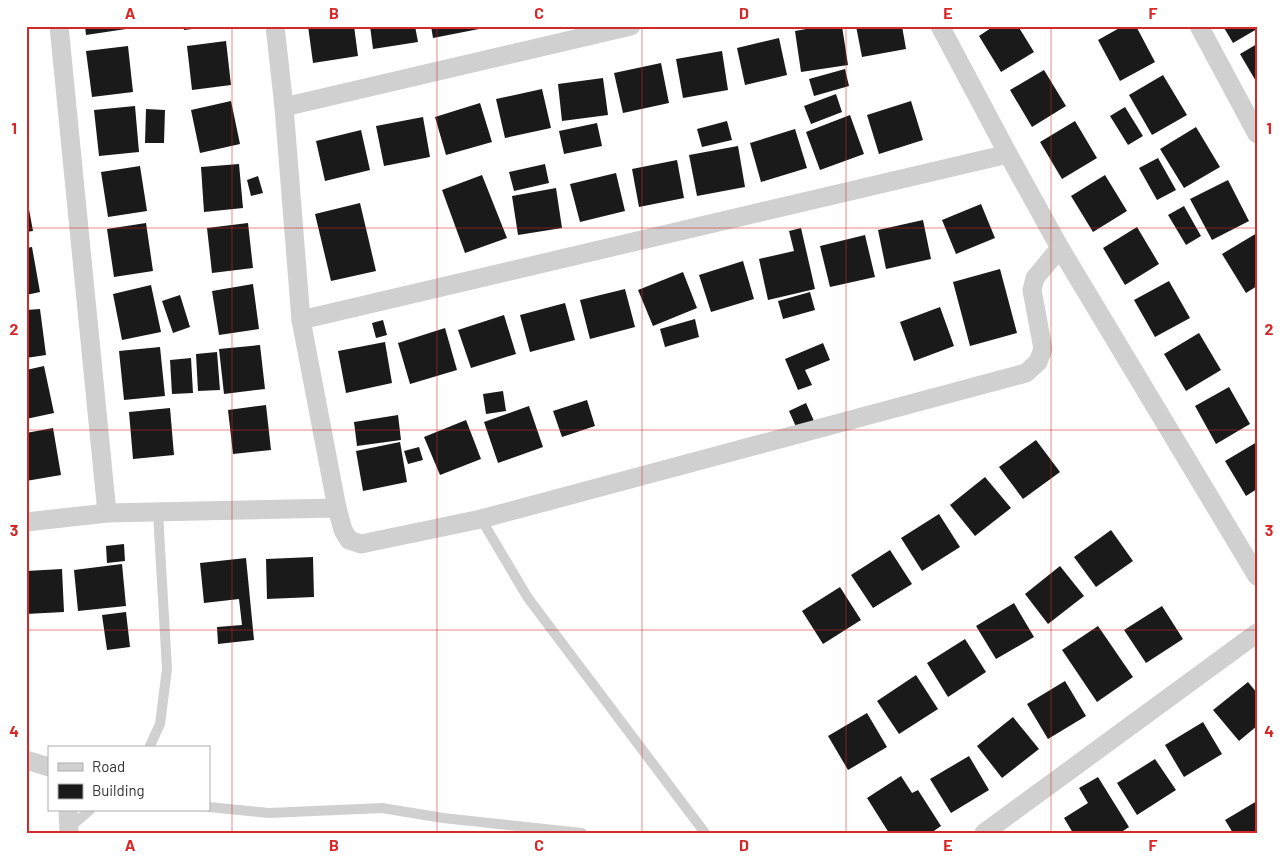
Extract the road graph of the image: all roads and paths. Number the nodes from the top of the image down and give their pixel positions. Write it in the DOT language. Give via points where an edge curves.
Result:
graph roads {
  1 [pos="59,26"];
  2 [pos="275,26"];
  3 [pos="632,26"];
  4 [pos="940,26"];
  5 [pos="1199,26"];
  6 [pos="284,107"];
  7 [pos="1257,134"];
  8 [pos="1008,154"];
  9 [pos="1060,248"];
  10 [pos="302,320"];
  11 [pos="336,508"];
  12 [pos="107,513"];
  13 [pos="158,513"];
  14 [pos="481,519"];
  15 [pos="26,522"];
  16 [pos="1257,576"];
  17 [pos="1257,633"];
  18 [pos="150,746"];
  19 [pos="26,760"];
  20 [pos="48,767"];
  21 [pos="210,807"];
  22 [pos="87,812"];
  23 [pos="68,824"];
  24 [pos="984,832"];
  25 [pos="582,833"];
  26 [pos="705,833"];
  1 -- 12 [label="street"];
  2 -- 6 [label="street"];
  3 -- 6 [label="street"];
  4 -- 8 [label="street"];
  5 -- 7 [label="street"];
  6 -- 10 [label="street"];
  8 -- 9 [label="street"];
  8 -- 10 [label="street"];
  9 -- 14 [label="street" via="1035,278 1032,290 1043,348 1038,362 1026,373"];
  9 -- 16 [label="street"];
  10 -- 11 [label="street"];
  11 -- 13 [label="street"];
  11 -- 14 [label="street" via="349,540 361,544"];
  12 -- 13 [label="street"];
  12 -- 15 [label="street"];
  13 -- 18 [label="lane" via="166,669 160,724"];
  14 -- 26 [label="lane" via="528,598"];
  17 -- 24 [label="street"];
  19 -- 20 [label="street"];
  21 -- 25 [label="lane" via="269,813 382,808"];
  22 -- 23 [label="lane"];
}
